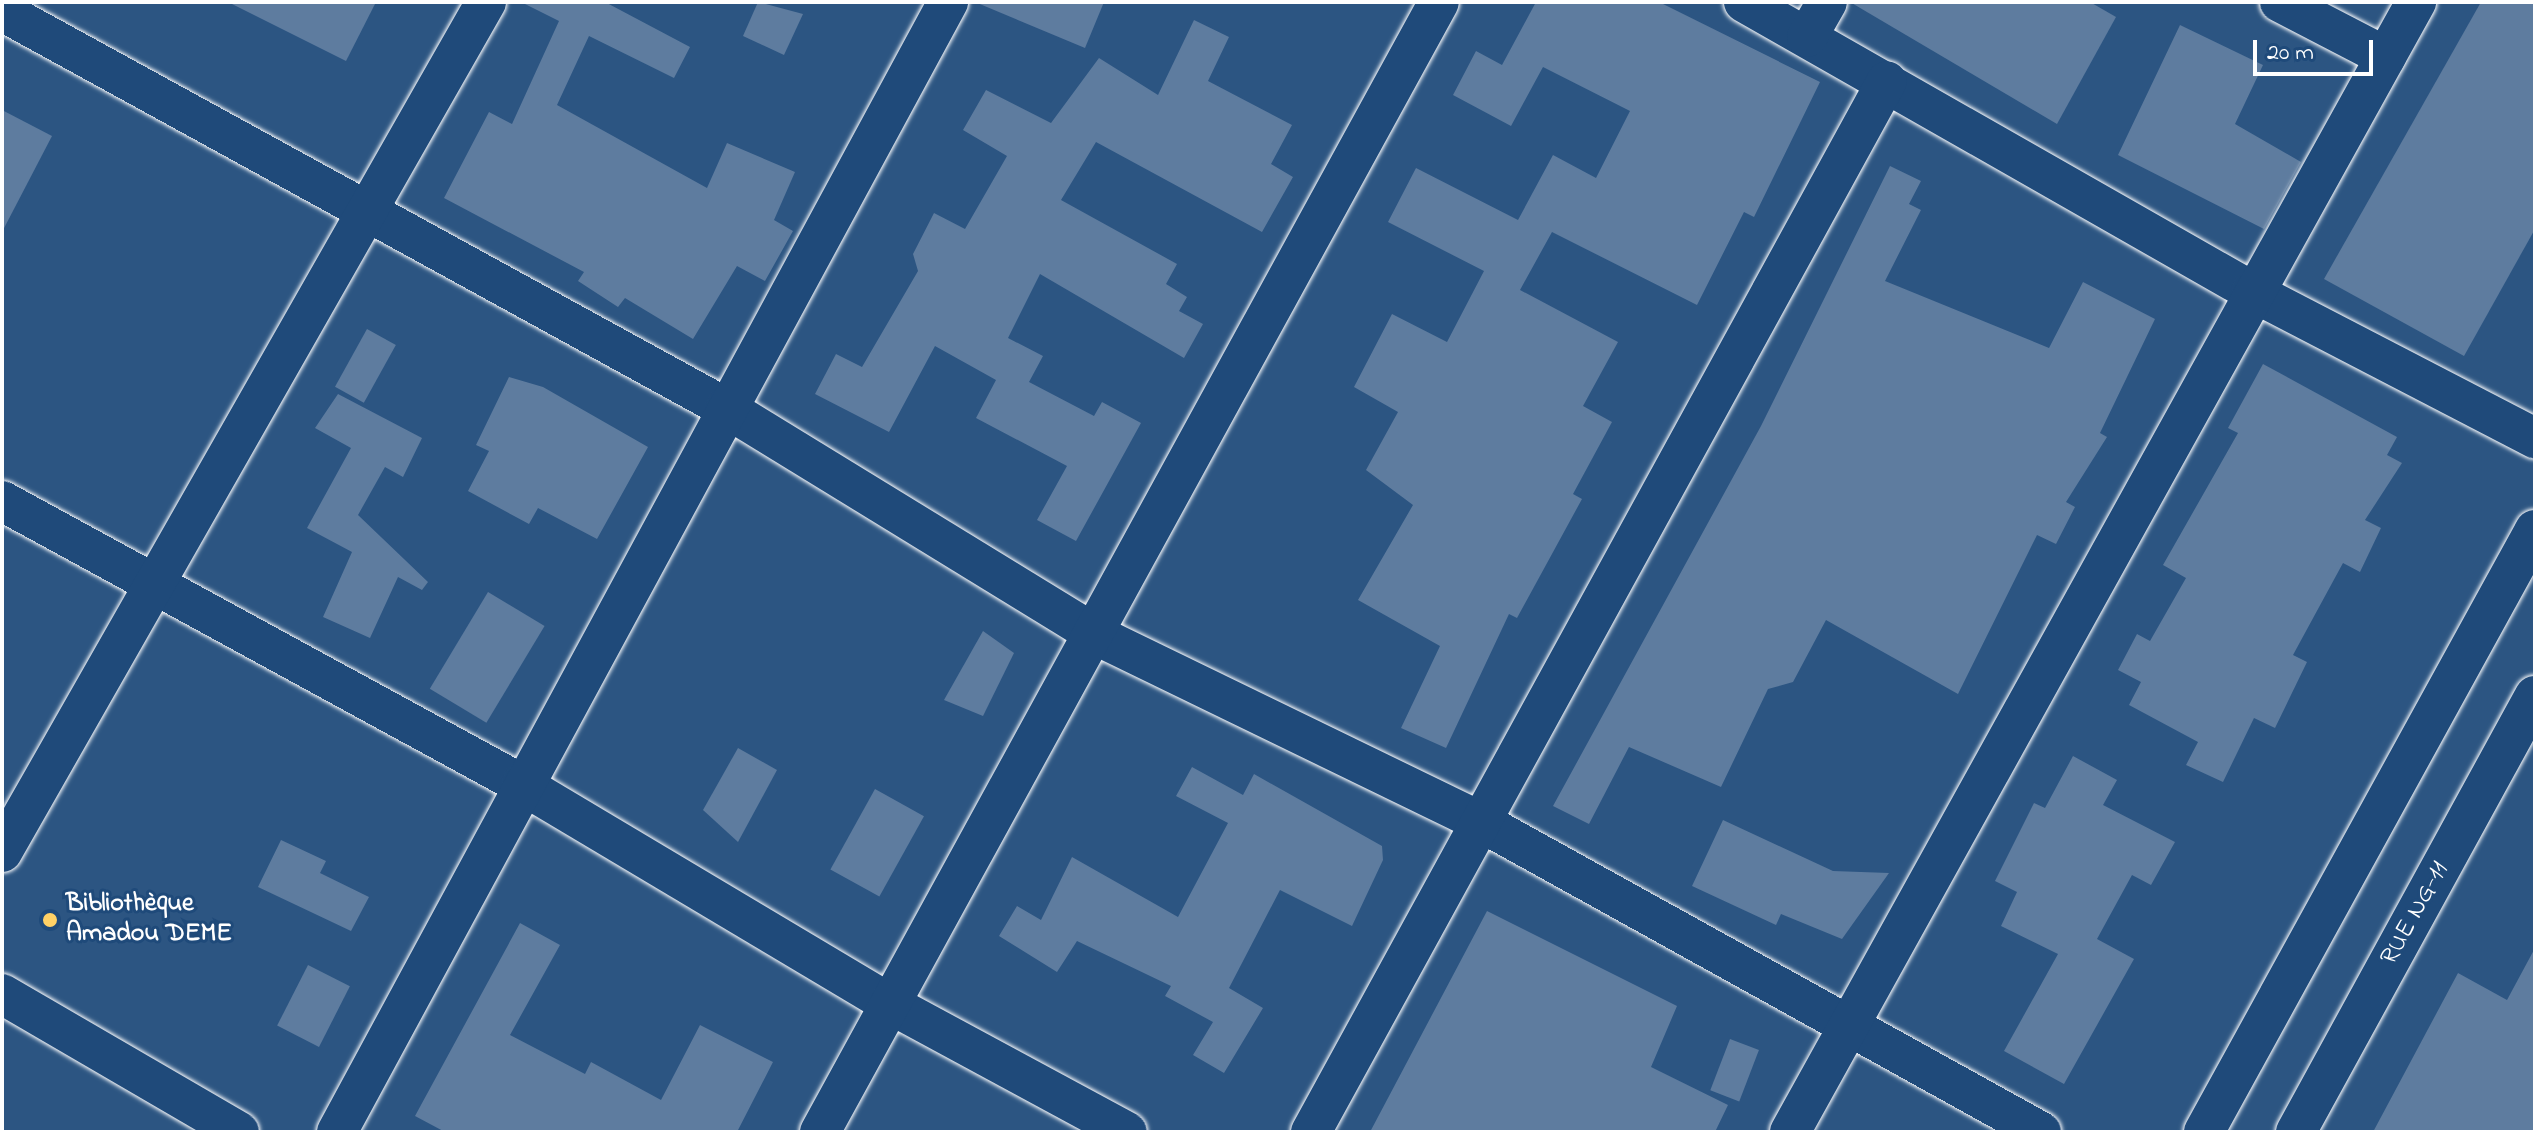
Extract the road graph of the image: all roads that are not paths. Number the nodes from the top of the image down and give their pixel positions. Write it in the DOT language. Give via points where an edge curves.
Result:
graph roads {
  1 [pos="486,2"];
  2 [pos="948,2"];
  3 [pos="1439,2"];
  4 [pos="1744,2"];
  5 [pos="1827,2"];
  6 [pos="2280,2"];
  7 [pos="2416,2"];
  8 [pos="2,11"];
  9 [pos="1807,37"];
  10 [pos="2386,57"];
  11 [pos="1887,81"];
  12 [pos="370,213"];
  13 [pos="2251,291"];
  14 [pos="726,408"];
  15 [pos="2535,438"];
  16 [pos="2,501"];
  17 [pos="2535,530"];
  18 [pos="158,584"];
  19 [pos="1096,635"];
  20 [pos="2535,696"];
  21 [pos="521,784"];
  22 [pos="1481,822"];
  23 [pos="2,852"];
  24 [pos="2,994"];
  25 [pos="890,1004"];
  26 [pos="1843,1026"];
  27 [pos="239,1132"];
  28 [pos="337,1132"];
  29 [pos="820,1132"];
  30 [pos="1127,1132"];
  31 [pos="1311,1132"];
  32 [pos="1790,1132"];
  33 [pos="2041,1132"];
  34 [pos="2204,1132"];
  35 [pos="2296,1132"];
  1 -- 12 [label="street"];
  2 -- 14 [label="street"];
  3 -- 19 [label="street"];
  4 -- 9 [label="street"];
  5 -- 9 [label="street"];
  6 -- 10 [label="street"];
  7 -- 10 [label="street"];
  8 -- 12 [label="street"];
  9 -- 11 [label="street"];
  10 -- 13 [label="street"];
  11 -- 13 [label="street"];
  11 -- 22 [label="street"];
  12 -- 14 [label="street"];
  12 -- 18 [label="street"];
  13 -- 15 [label="street"];
  13 -- 26 [label="street"];
  14 -- 19 [label="street"];
  14 -- 21 [label="street"];
  16 -- 18 [label="street"];
  17 -- 34 [label="street"];
  18 -- 21 [label="street"];
  18 -- 23 [label="street"];
  19 -- 22 [label="street"];
  19 -- 25 [label="street"];
  20 -- 35 [label="street, RUE NG-11"];
  21 -- 25 [label="street"];
  21 -- 28 [label="street"];
  22 -- 26 [label="street"];
  22 -- 31 [label="street"];
  24 -- 27 [label="street"];
  25 -- 29 [label="street"];
  25 -- 30 [label="street"];
  26 -- 32 [label="street"];
  26 -- 33 [label="street"];
}
